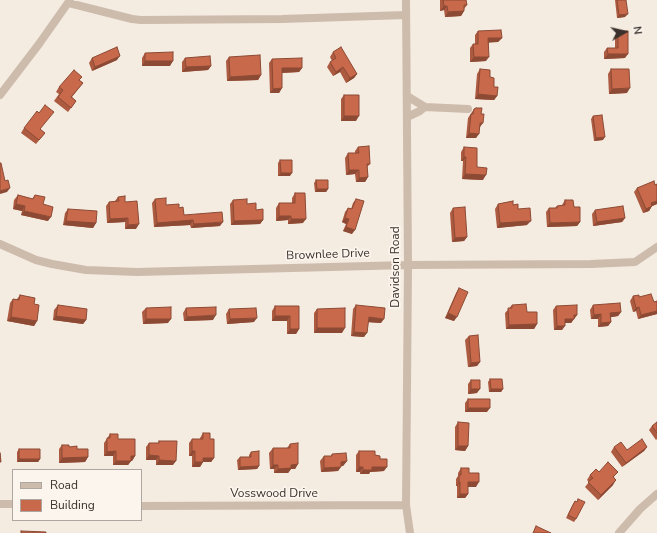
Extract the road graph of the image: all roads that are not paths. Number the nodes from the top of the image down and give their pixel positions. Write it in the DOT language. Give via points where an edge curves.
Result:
graph roads {
  1 [pos="406,0"];
  2 [pos="69,1"];
  3 [pos="406,15"];
  4 [pos="0,95"];
  5 [pos="407,96"];
  6 [pos="425,106"];
  7 [pos="468,109"];
  8 [pos="407,117"];
  9 [pos="0,244"];
  10 [pos="657,247"];
  11 [pos="408,264"];
  12 [pos="657,494"];
  13 [pos="0,504"];
  14 [pos="12,504"];
  15 [pos="406,505"];
  16 [pos="142,506"];
  17 [pos="410,533"];
  18 [pos="619,533"];
  1 -- 3 [label="street, Davidson Road"];
  2 -- 3 [label="street" via="141,20"];
  2 -- 4 [label="street"];
  3 -- 5 [label="street, Davidson Road"];
  5 -- 6 [label="street"];
  5 -- 8 [label="street, Davidson Road"];
  6 -- 7 [label="street"];
  6 -- 8 [label="street"];
  8 -- 11 [label="street, Davidson Road"];
  9 -- 11 [label="street, Brownlee Drive" via="36,260 86,270 140,272"];
  10 -- 11 [label="street, Brownlee Drive" via="635,262"];
  11 -- 15 [label="street, Davidson Road"];
  12 -- 18 [label="street"];
  13 -- 14 [label="street"];
  15 -- 16 [label="street, Vosswood Drive"];
  15 -- 17 [label="street, Davidson Road"];
}
